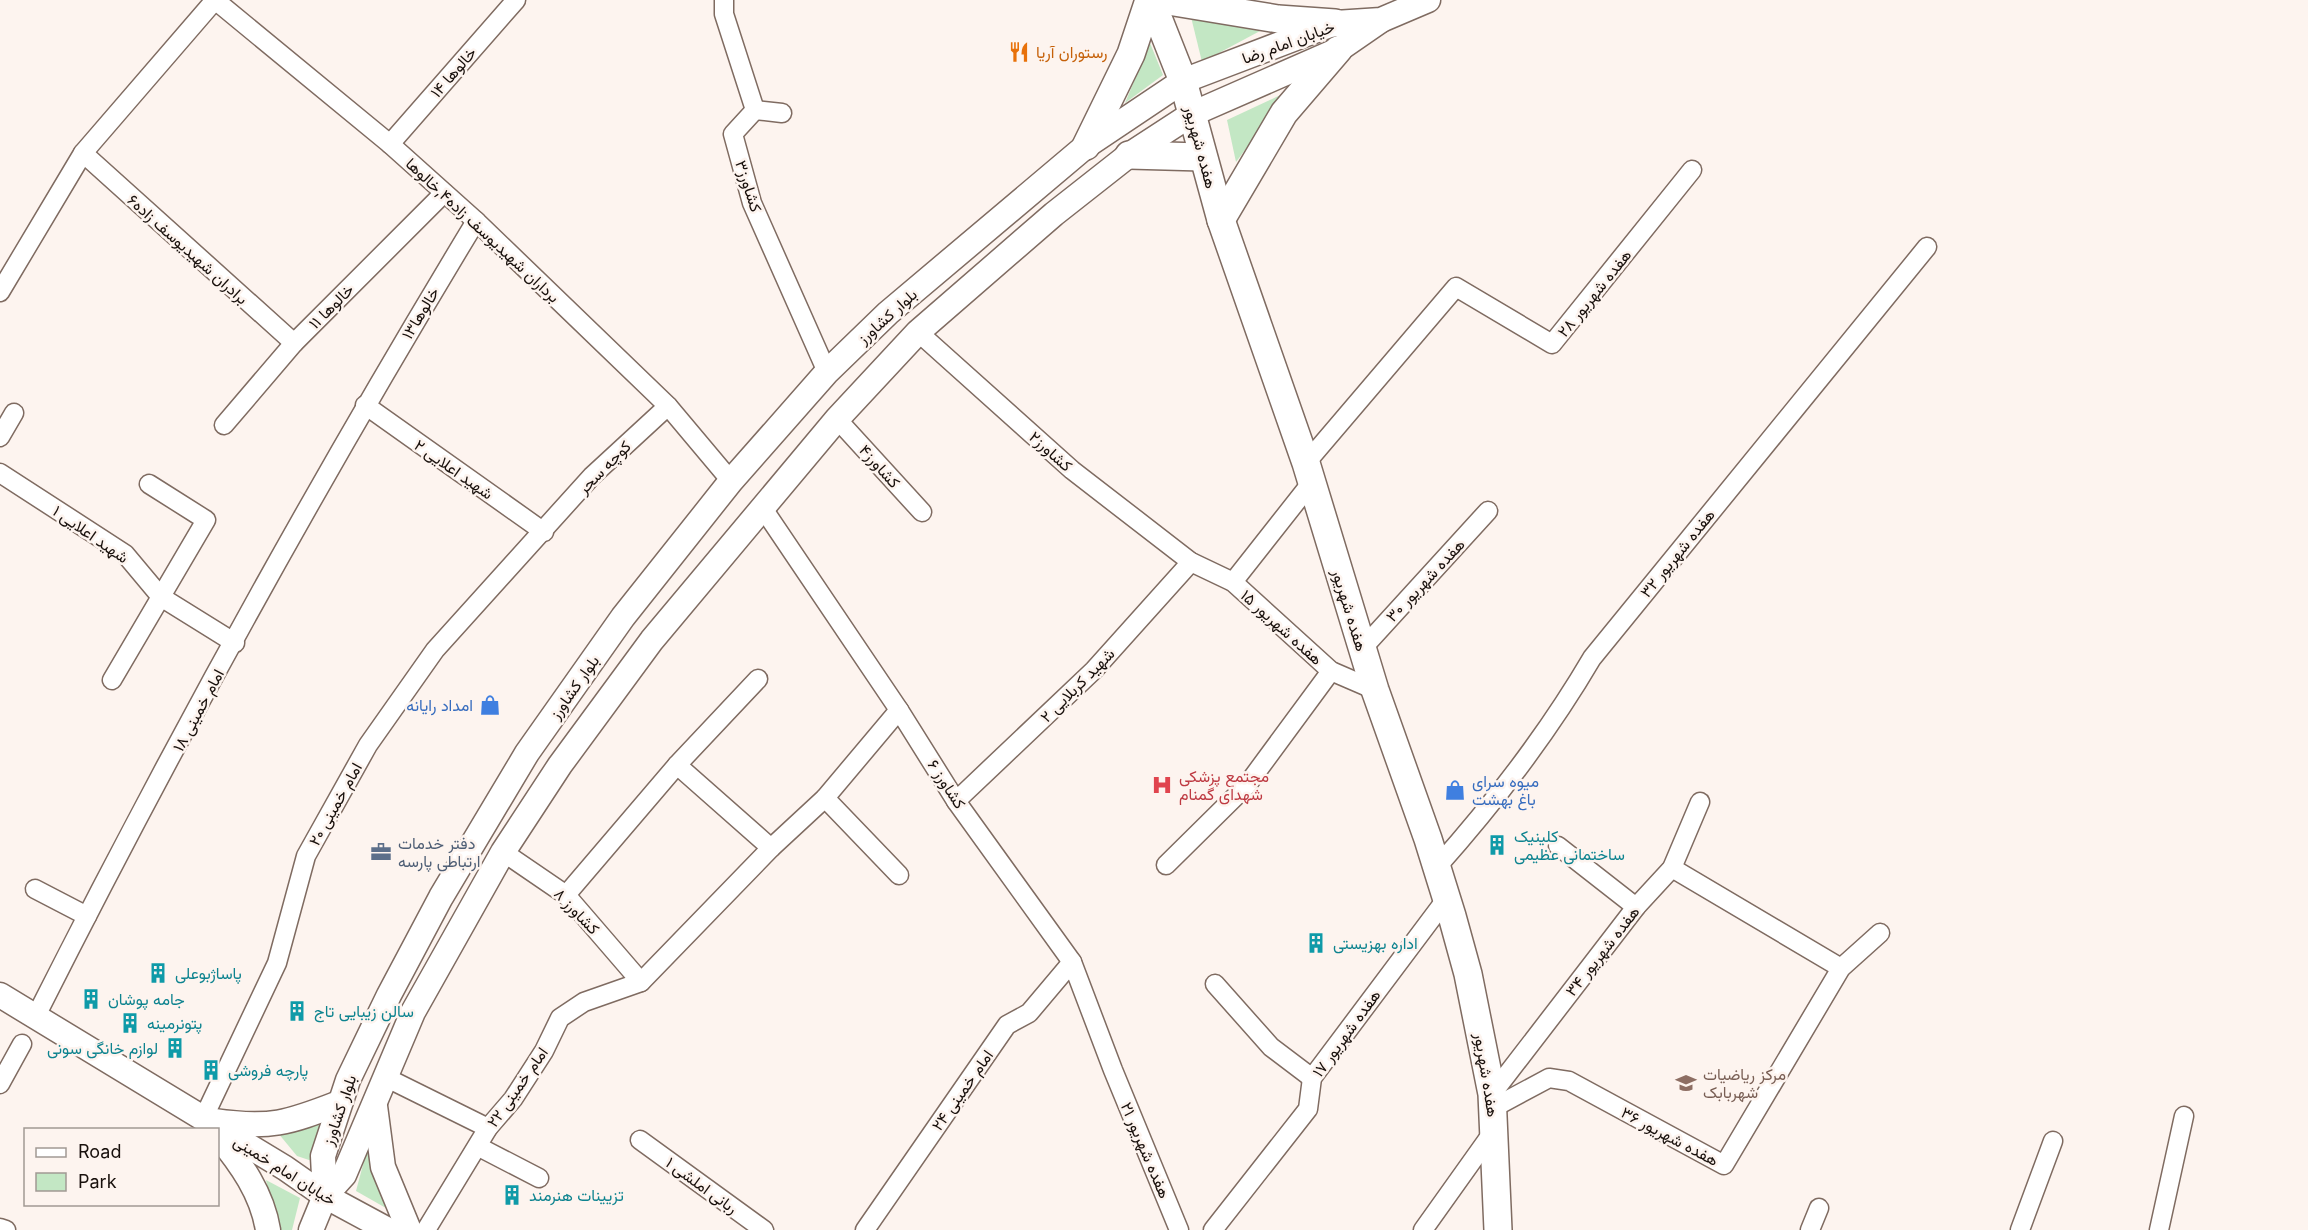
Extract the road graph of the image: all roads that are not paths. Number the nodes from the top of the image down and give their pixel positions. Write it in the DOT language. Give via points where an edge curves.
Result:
graph roads {
  1 [pos="215,0"];
  2 [pos="516,0"];
  3 [pos="724,0"];
  4 [pos="1150,0"];
  5 [pos="1162,0"];
  6 [pos="1428,0"];
  7 [pos="1381,20"];
  8 [pos="1335,23"];
  9 [pos="1338,50"];
  10 [pos="1183,81"];
  11 [pos="755,110"];
  12 [pos="782,113"];
  13 [pos="1192,114"];
  14 [pos="1094,139"];
  15 [pos="390,144"];
  16 [pos="83,153"];
  17 [pos="1202,157"];
  18 [pos="1126,158"];
  19 [pos="1692,170"];
  20 [pos="444,193"];
  21 [pos="1221,220"];
  22 [pos="476,221"];
  23 [pos="1927,247"];
  24 [pos="0,292"];
  25 [pos="918,332"];
  26 [pos="294,343"];
  27 [pos="827,372"];
  28 [pos="365,405"];
  29 [pos="668,406"];
  30 [pos="14,413"];
  31 [pos="837,419"];
  32 [pos="224,425"];
  33 [pos="0,437"];
  34 [pos="0,473"];
  35 [pos="1308,473"];
  36 [pos="731,481"];
  37 [pos="149,484"];
  38 [pos="762,507"];
  39 [pos="1488,511"];
  40 [pos="922,512"];
  41 [pos="544,532"];
  42 [pos="1191,562"];
  43 [pos="1233,582"];
  44 [pos="161,597"];
  45 [pos="235,643"];
  46 [pos="1362,649"];
  47 [pos="1331,671"];
  48 [pos="758,679"];
  49 [pos="112,680"];
  50 [pos="1375,690"];
  51 [pos="899,710"];
  52 [pos="677,765"];
  53 [pos="825,798"];
  54 [pos="956,801"];
  55 [pos="1700,802"];
  56 [pos="1558,846"];
  57 [pos="771,848"];
  58 [pos="503,852"];
  59 [pos="1166,865"];
  60 [pos="1437,867"];
  61 [pos="1672,868"];
  62 [pos="900,875"];
  63 [pos="35,889"];
  64 [pos="566,895"];
  65 [pos="1447,898"];
  66 [pos="1636,907"];
  67 [pos="87,916"];
  68 [pos="1880,933"];
  69 [pos="1072,962"];
  70 [pos="1841,968"];
  71 [pos="641,981"];
  72 [pos="1215,984"];
  73 [pos="0,994"];
  74 [pos="36,1016"];
  75 [pos="22,1044"];
  76 [pos="1113,1070"];
  77 [pos="1312,1078"];
  78 [pos="348,1080"];
  79 [pos="0,1084"];
  80 [pos="379,1091"];
  81 [pos="339,1103"];
  82 [pos="1493,1110"];
  83 [pos="2184,1116"];
  84 [pos="211,1128"];
  85 [pos="488,1128"];
  86 [pos="219,1132"];
  87 [pos="219,1138"];
  88 [pos="640,1140"];
  89 [pos="2053,1142"];
  90 [pos="479,1147"];
  91 [pos="539,1178"];
  92 [pos="325,1196"];
  93 [pos="1819,1208"];
  94 [pos="0,1227"];
  95 [pos="6,1230"];
  96 [pos="268,1230"];
  97 [pos="311,1230"];
  98 [pos="388,1230"];
  99 [pos="409,1230"];
  100 [pos="426,1230"];
  101 [pos="764,1230"];
  102 [pos="865,1230"];
  103 [pos="1179,1230"];
  104 [pos="1213,1230"];
  105 [pos="1423,1230"];
  106 [pos="1498,1230"];
  107 [pos="1810,1230"];
  108 [pos="2020,1230"];
  109 [pos="2159,1230"];
  1 -- 15 [label="street, برداران شهیدیوسف زاده۴,خالوها"];
  1 -- 16 [label="street"];
  2 -- 15 [label="street, خالوها ۱۴"];
  3 -- 11 [label="street" via="724,14"];
  4 -- 10 [label="main road, هفده شهریور"];
  4 -- 14 [label="main road"];
  5 -- 8 [label="main road" via="1278,20"];
  6 -- 7 [label="main road, خیابان امام رضا"];
  7 -- 8 [label="main road, خیابان امام رضا"];
  7 -- 9 [label="main road, بلوار کشاورز"];
  8 -- 10 [label="main road, خیابان امام رضا"];
  9 -- 13 [label="main road, بلوار کشاورز"];
  9 -- 21 [label="main road" via="1284,113"];
  10 -- 13 [label="main road, هفده شهریور"];
  10 -- 14 [label="main road, بلوار کشاورز"];
  11 -- 12 [label="street"];
  11 -- 27 [label="street, کشاورز۳" via="733,134 752,203"];
  13 -- 17 [label="main road, هفده شهریور"];
  13 -- 18 [label="main road, بلوار کشاورز"];
  14 -- 18 [label="main road"];
  14 -- 27 [label="main road, بلوار کشاورز" via="888,313"];
  15 -- 20 [label="street, برداران شهیدیوسف زاده۴,خالوها"];
  16 -- 24 [label="street"];
  16 -- 26 [label="street, برادران شهیدیوسف زاده۶"];
  17 -- 18 [label="main road" via="1169,154"];
  17 -- 21 [label="main road, هفده شهریور"];
  18 -- 25 [label="main road, بلوار کشاورز" via="1053,214"];
  19 -- 35 [label="street, هفده شهریور ۲۸" via="1552,344 1456,287"];
  20 -- 22 [label="street, برداران شهیدیوسف زاده۴,خالوها"];
  20 -- 26 [label="street, خالوها ۱۱"];
  21 -- 35 [label="main road, هفده شهریور"];
  22 -- 28 [label="street, خالوها۱۳"];
  22 -- 29 [label="street, برداران شهیدیوسف زاده۴,خالوها"];
  23 -- 60 [label="street, هفده شهریور ۳۲" via="1592,658 1509,779"];
  25 -- 31 [label="main road, بلوار کشاورز"];
  25 -- 42 [label="street, کشاورز۲" via="1072,470"];
  26 -- 32 [label="street, خالوها ۱۱"];
  27 -- 36 [label="main road, بلوار کشاورز"];
  28 -- 41 [label="street, شهید اعلایی ۲"];
  28 -- 45 [label="street, امام خمینی ۱۸"];
  29 -- 36 [label="street, برداران شهیدیوسف زاده۴,خالوها"];
  29 -- 41 [label="street, کوچه سحر" via="592,476"];
  30 -- 33 [label="street"];
  31 -- 38 [label="main road, بلوار کشاورز"];
  31 -- 40 [label="street, کشاورز۴"];
  34 -- 44 [label="street, شهید اعلایی ۱" via="125,554"];
  35 -- 43 [label="street"];
  35 -- 46 [label="main road, هفده شهریور"];
  36 -- 78 [label="main road, بلوار کشاورز" via="623,617 527,753 441,897"];
  37 -- 44 [label="street" via="206,520"];
  38 -- 51 [label="street, کشاورز ۶"];
  38 -- 58 [label="main road, بلوار کشاورز" via="652,640 560,765"];
  39 -- 46 [label="street, هفده شهریور ۳۰"];
  41 -- 84 [label="street, امام خمینی ۲۰" via="435,650 368,745 306,856 277,963"];
  42 -- 43 [label="street, هفده شهریور ۱۵"];
  42 -- 54 [label="street, شهید کربلایی ۲" via="1094,670"];
  43 -- 47 [label="street, هفده شهریور ۱۵"];
  44 -- 45 [label="street, شهید اعلایی ۱"];
  44 -- 49 [label="street"];
  45 -- 67 [label="street, امام خمینی ۱۸"];
  46 -- 50 [label="main road, هفده شهریور"];
  47 -- 50 [label="street, هفده شهریور ۱۵"];
  47 -- 59 [label="street" via="1247,785"];
  48 -- 52 [label="street"];
  50 -- 60 [label="main road, هفده شهریور"];
  51 -- 53 [label="street"];
  51 -- 54 [label="street, کشاورز ۶"];
  52 -- 57 [label="street"];
  52 -- 64 [label="street"];
  53 -- 57 [label="street"];
  53 -- 62 [label="street"];
  54 -- 69 [label="street, کشاورز ۶"];
  55 -- 61 [label="street, هفده شهریور ۳۴"];
  56 -- 66 [label="street"];
  57 -- 71 [label="street"];
  58 -- 64 [label="street, کشاورز ۸"];
  58 -- 80 [label="main road, بلوار کشاورز" via="413,1012"];
  60 -- 65 [label="main road, هفده شهریور"];
  61 -- 66 [label="street, هفده شهریور ۳۴"];
  61 -- 70 [label="street"];
  63 -- 67 [label="street"];
  64 -- 71 [label="street, کشاورز ۸"];
  65 -- 77 [label="street, هفده شهریور ۱۷"];
  65 -- 82 [label="main road, هفده شهریور" via="1468,974"];
  66 -- 82 [label="street, هفده شهریور ۳۴"];
  67 -- 74 [label="street, امام خمینی ۱۸"];
  68 -- 70 [label="street, هفده شهریور ۳۶"];
  69 -- 76 [label="street, کشاورز ۶"];
  69 -- 102 [label="street, امام خمینی ۲۴" via="1029,1013 1007,1025"];
  70 -- 82 [label="street, هفده شهریور ۳۶" via="1724,1165 1569,1082 1549,1078"];
  71 -- 85 [label="street, امام خمینی ۲۲" via="584,1002 560,1018 513,1099"];
  72 -- 77 [label="street" via="1271,1047"];
  73 -- 74 [label="main road, خیابان امام خمینی"];
  74 -- 84 [label="main road, خیابان امام خمینی"];
  75 -- 79 [label="street"];
  76 -- 103 [label="street, هفده شهریور ۲۱"];
  77 -- 104 [label="street, هفده شهریور ۱۷" via="1308,1109"];
  78 -- 80 [label="main road"];
  78 -- 81 [label="main road, بلوار کشاورز"];
  80 -- 85 [label="street"];
  80 -- 92 [label="main road, بلوار کشاورز" via="344,1175"];
  80 -- 99 [label="main road" via="383,1167"];
  81 -- 84 [label="main road" via="275,1125"];
  81 -- 92 [label="main road, بلوار کشاورز" via="323,1156"];
  82 -- 105 [label="street, هفده شهریور ۳۴"];
  82 -- 106 [label="main road, هفده شهریور"];
  83 -- 109 [label="street"];
  85 -- 90 [label="street, امام خمینی ۲۲"];
  86 -- 92 [label="main road, خیابان امام خمینی" via="285,1168"];
  87 -- 96 [label="main road" via="257,1192"];
  88 -- 101 [label="street, ربانی املشی ۱"];
  89 -- 108 [label="street"];
  90 -- 91 [label="street"];
  90 -- 100 [label="street, امام خمینی ۲۲"];
  92 -- 97 [label="main road"];
  92 -- 98 [label="main road, خیابان امام خمینی"];
  93 -- 107 [label="street"];
  94 -- 95 [label="street"];
}
